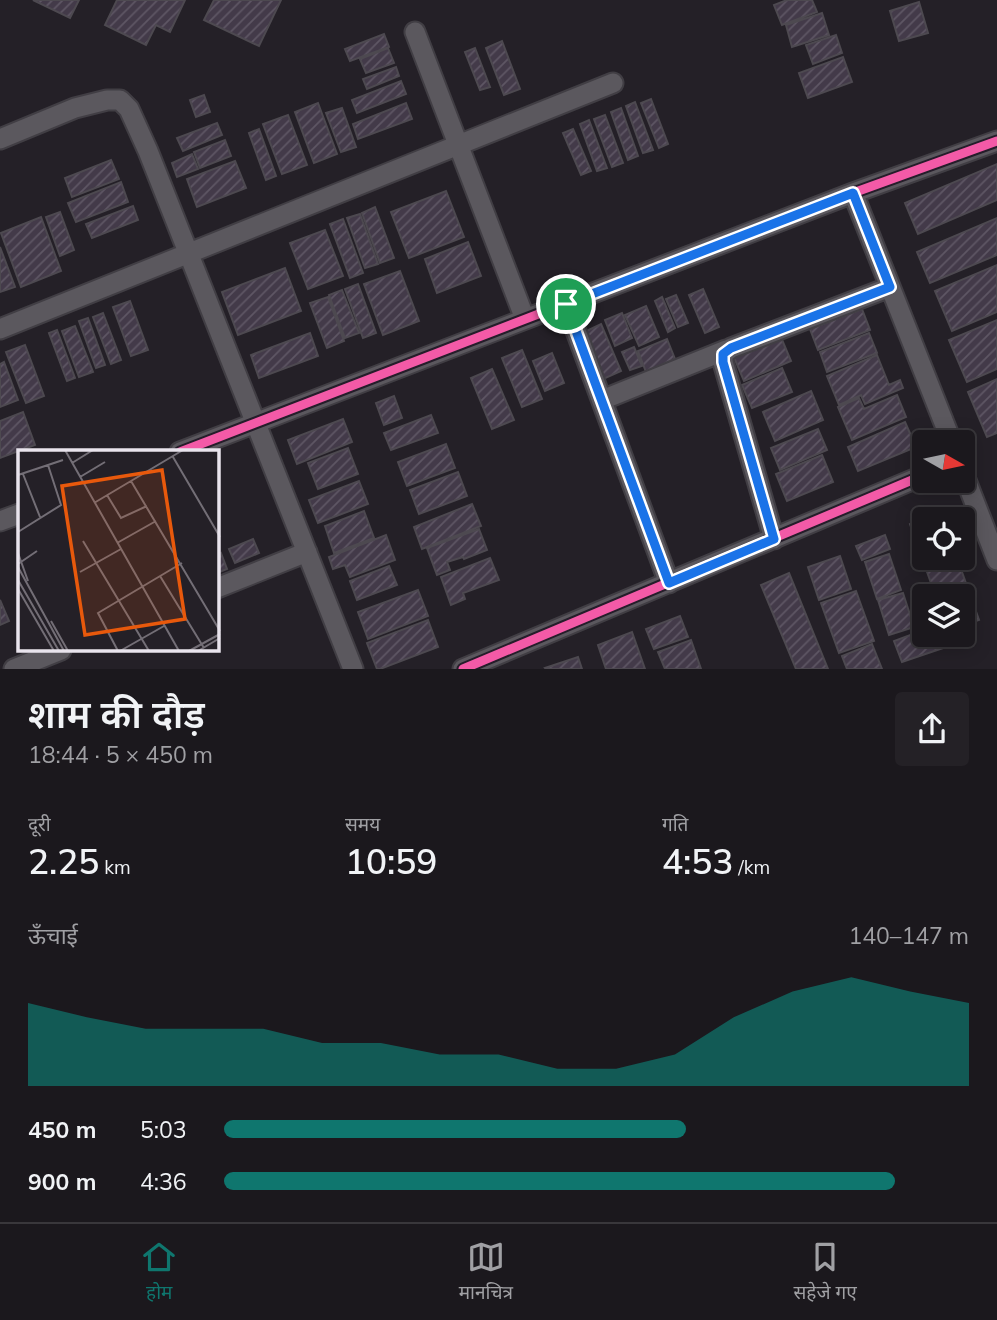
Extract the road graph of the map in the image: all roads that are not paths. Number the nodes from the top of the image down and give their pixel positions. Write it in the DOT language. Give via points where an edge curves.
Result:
graph roads {
  1 [pos="415,32"];
  2 [pos="613,83"];
  3 [pos="0,139"];
  4 [pos="997,141"];
  5 [pos="458,145"];
  6 [pos="853,193"];
  7 [pos="188,254"];
  8 [pos="890,287"];
  9 [pos="566,304"];
  10 [pos="525,320"];
  11 [pos="0,329"];
  12 [pos="726,350"];
  13 [pos="602,400"];
  14 [pos="256,423"];
  15 [pos="947,430"];
  16 [pos="185,450"];
  17 [pos="912,480"];
  18 [pos="971,494"];
  19 [pos="18,514"];
  20 [pos="0,521"];
  21 [pos="774,539"];
  22 [pos="307,552"];
  23 [pos="997,560"];
  24 [pos="669,583"];
  25 [pos="219,587"];
  26 [pos="56,652"];
  27 [pos="14,669"];
  28 [pos="353,669"];
  29 [pos="463,669"];
  1 -- 5 [label="street"];
  2 -- 5 [label="street"];
  3 -- 7 [label="street" via="75,108 120,100 129,109"];
  4 -- 6 [label="street"];
  5 -- 7 [label="street"];
  5 -- 10 [label="street"];
  6 -- 8 [label="street"];
  6 -- 9 [label="street"];
  7 -- 11 [label="street"];
  7 -- 14 [label="street"];
  8 -- 12 [label="street"];
  8 -- 15 [label="street"];
  9 -- 10 [label="street"];
  9 -- 13 [label="street"];
  10 -- 14 [label="street"];
  12 -- 13 [label="street"];
  12 -- 21 [label="street" via="723,362"];
  13 -- 24 [label="street"];
  14 -- 16 [label="street"];
  14 -- 22 [label="street"];
  17 -- 21 [label="street"];
  18 -- 23 [label="street"];
  19 -- 20 [label="street"];
  21 -- 24 [label="street"];
  22 -- 25 [label="street"];
  22 -- 28 [label="street"];
  24 -- 29 [label="street"];
  26 -- 27 [label="street"];
}
